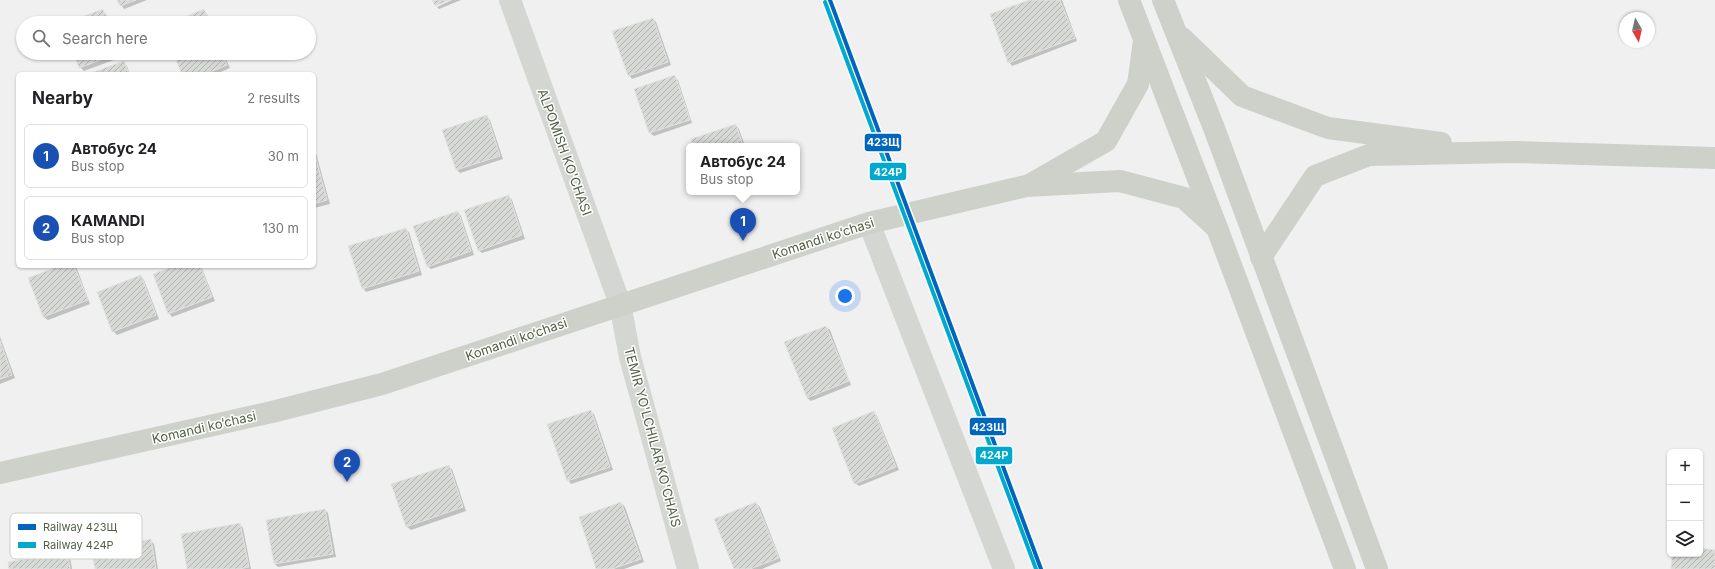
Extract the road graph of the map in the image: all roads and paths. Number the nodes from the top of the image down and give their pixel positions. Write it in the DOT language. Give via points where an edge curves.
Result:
graph roads {
  1 [pos="510,0"];
  2 [pos="1129,0"];
  3 [pos="1163,0"];
  4 [pos="1177,34"];
  5 [pos="1144,41"];
  6 [pos="1514,152"];
  7 [pos="1715,158"];
  8 [pos="1026,186"];
  9 [pos="869,223"];
  10 [pos="1217,228"];
  11 [pos="1261,258"];
  12 [pos="620,304"];
  13 [pos="0,473"];
  14 [pos="688,569"];
  15 [pos="1004,569"];
  16 [pos="1345,569"];
  17 [pos="1377,569"];
  1 -- 12 [label="street, ALPOMISH KO'CHASI"];
  2 -- 5 [label="main road"];
  3 -- 4 [label="main road"];
  4 -- 6 [label="main road" via="1242,96 1328,128"];
  4 -- 11 [label="main road"];
  5 -- 8 [label="main road, Komandi ko‘chasi" via="1138,84 1106,141"];
  5 -- 10 [label="main road"];
  6 -- 7 [label="main road"];
  6 -- 11 [label="main road" via="1369,155 1315,176"];
  8 -- 9 [label="main road, Komandi ko‘chasi"];
  8 -- 10 [label="main road, Komandi ko‘chasi" via="1120,181 1184,198"];
  9 -- 12 [label="main road, Komandi ko‘chasi"];
  9 -- 15 [label="street"];
  10 -- 16 [label="main road"];
  11 -- 17 [label="main road"];
  12 -- 13 [label="main road, Komandi ko‘chasi" via="382,384 272,412"];
  12 -- 14 [label="street, TEMIR YO'LCHILAR KO'CHAIS" via="630,357"];
}
